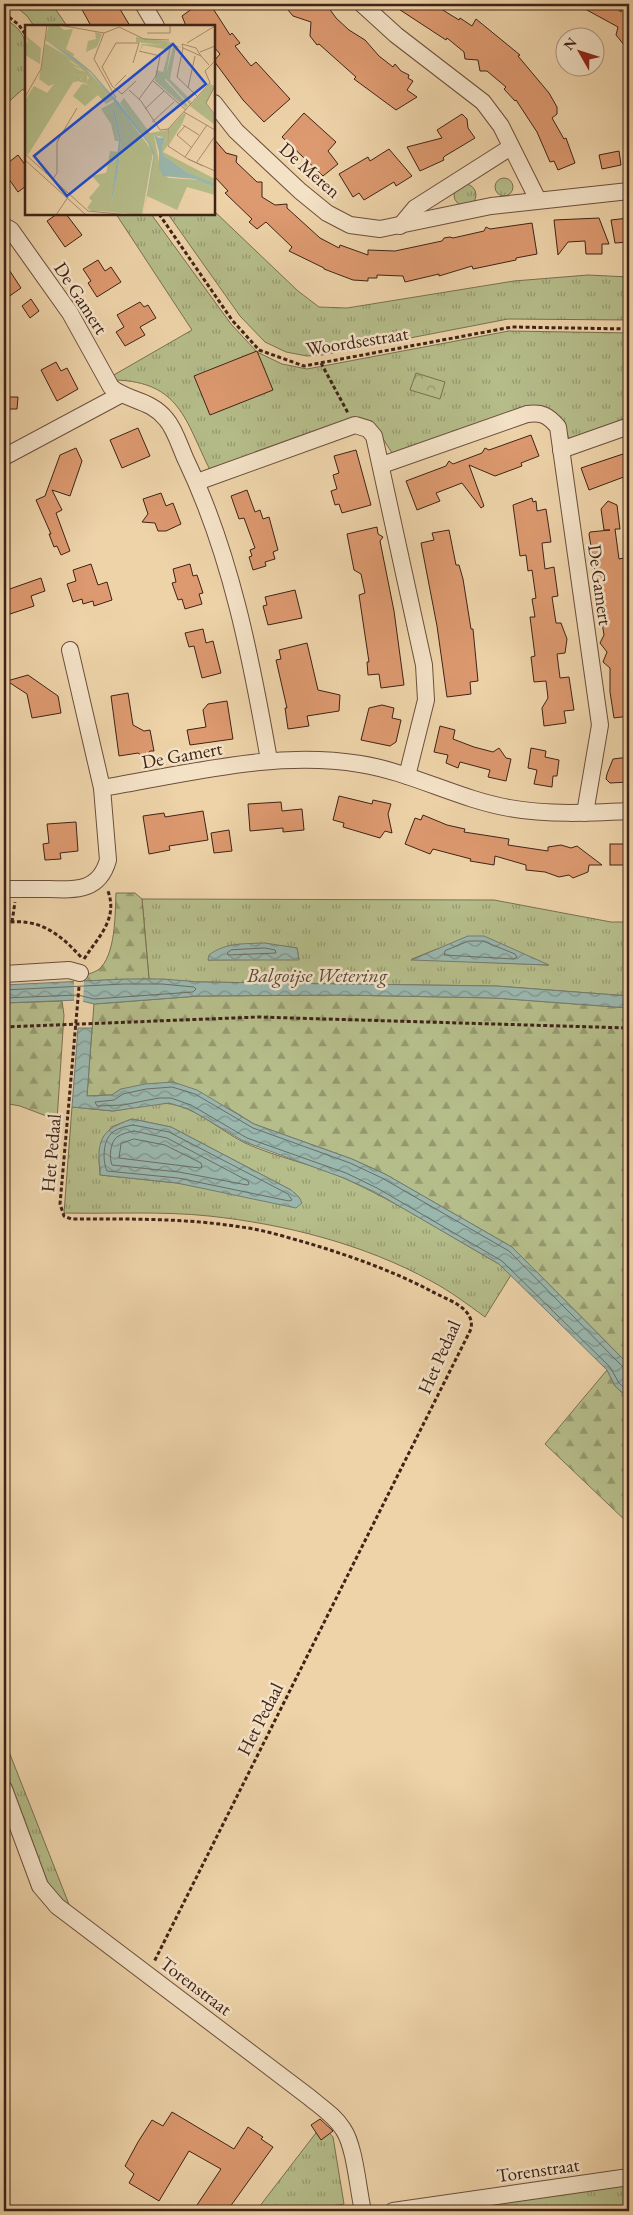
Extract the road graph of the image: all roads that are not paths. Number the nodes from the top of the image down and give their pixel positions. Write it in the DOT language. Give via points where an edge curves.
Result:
graph roads {
  1 [pos="143,4"];
  2 [pos="362,4"];
  3 [pos="155,25"];
  4 [pos="215,104"];
  5 [pos="511,148"];
  6 [pos="629,191"];
  7 [pos="538,200"];
  8 [pos="4,226"];
  9 [pos="400,226"];
  10 [pos="120,395"];
  11 [pos="629,426"];
  12 [pos="561,450"];
  13 [pos="4,457"];
  14 [pos="382,465"];
  15 [pos="197,482"];
  16 [pos="70,650"];
  17 [pos="269,760"];
  18 [pos="407,776"];
  19 [pos="102,788"];
  20 [pos="629,811"];
  21 [pos="585,813"];
  22 [pos="4,889"];
  23 [pos="81,971"];
  24 [pos="4,974"];
  25 [pos="4,1789"];
  26 [pos="629,2177"];
  27 [pos="363,2211"];
  28 [pos="393,2211"];
  1 -- 3 [label="street"];
  2 -- 5 [label="street" via="396,35 483,102 501,126"];
  4 -- 9 [label="street, De Meren" via="236,131 327,213 350,225 380,229"];
  5 -- 7 [label="street"];
  5 -- 9 [label="street" via="415,208"];
  6 -- 7 [label="street, De Meren"];
  7 -- 9 [label="street, De Meren" via="491,206"];
  8 -- 10 [label="street, De Gamert" via="11,230 70,312 111,387"];
  10 -- 13 [label="street"];
  10 -- 15 [label="street" via="144,401 167,419"];
  11 -- 12 [label="street"];
  12 -- 14 [label="street, De Gamert" via="558,427 539,412"];
  12 -- 21 [label="street, De Gamert" via="600,725"];
  14 -- 15 [label="street" via="374,436 368,429 354,425"];
  14 -- 18 [label="street" via="424,665 426,700"];
  15 -- 17 [label="street" via="222,550 251,657"];
  16 -- 19 [label="street"];
  17 -- 18 [label="street, De Gamert" via="361,764"];
  17 -- 19 [label="street, De Gamert"];
  18 -- 21 [label="street, De Gamert" via="508,808"];
  19 -- 22 [label="street" via="108,860 98,878 89,886 74,890"];
  20 -- 21 [label="street, De Gamert"];
  23 -- 24 [label="street"];
  25 -- 27 [label="street, Torenstraat" via="40,1886 56,1906 337,2120 349,2142"];
  26 -- 28 [label="street, Torenstraat"];
}
